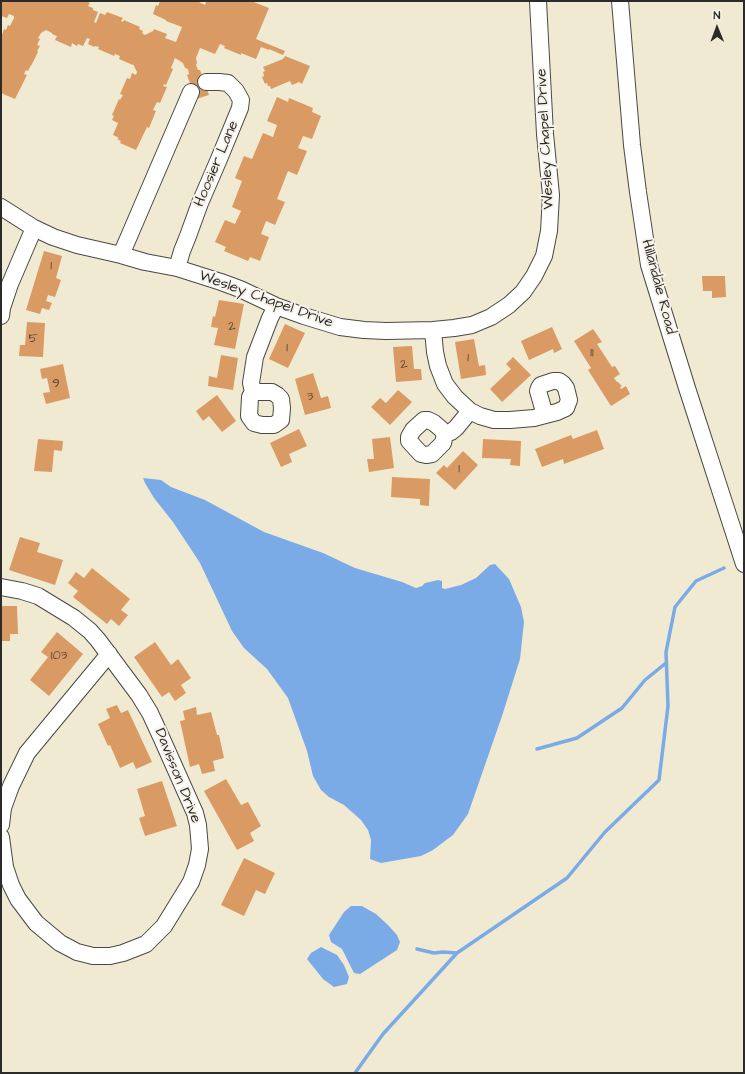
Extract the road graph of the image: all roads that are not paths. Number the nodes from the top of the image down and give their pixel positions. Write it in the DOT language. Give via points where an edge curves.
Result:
graph roads {
  1 [pos="538,1"];
  2 [pos="620,1"];
  3 [pos="206,82"];
  4 [pos="191,92"];
  5 [pos="1,207"];
  6 [pos="34,228"];
  7 [pos="121,255"];
  8 [pos="177,268"];
  9 [pos="276,306"];
  10 [pos="1,316"];
  11 [pos="434,330"];
  12 [pos="253,392"];
  13 [pos="470,411"];
  14 [pos="545,415"];
  15 [pos="445,434"];
  16 [pos="744,564"];
  17 [pos="1,587"];
  18 [pos="109,654"];
  19 [pos="1,824"];
  20 [pos="1,837"];
  1 -- 11 [label="street, Wesley Chapel Drive" via="551,195 549,231 544,256 523,292 509,305 491,317 472,324"];
  2 -- 16 [label="street, Hillandale Road" via="632,145 649,265"];
  3 -- 8 [label="street, Hoosier Lane" via="228,83 241,100 240,108 200,203"];
  4 -- 7 [label="street"];
  5 -- 6 [label="street, Wesley Chapel Drive"];
  6 -- 7 [label="street, Wesley Chapel Drive" via="77,245"];
  6 -- 10 [label="street" via="10,284"];
  7 -- 8 [label="street, Wesley Chapel Drive"];
  8 -- 9 [label="street, Wesley Chapel Drive" via="227,284"];
  9 -- 11 [label="street, Wesley Chapel Drive" via="340,327 386,331"];
  9 -- 12 [label="street" via="255,357"];
  11 -- 13 [label="street" via="435,352 445,384"];
  13 -- 14 [label="street" via="494,420"];
  13 -- 15 [label="street" via="456,428"];
  17 -- 18 [label="street, Davisson Drive" via="38,596 68,614 90,631"];
  18 -- 19 [label="street" via="27,753 11,786 3,808"];
  18 -- 20 [label="street, Davisson Drive" via="150,713 195,813 200,849 197,866 179,903 164,926 146,944 110,956 93,956 77,952 60,943 36,923 18,899 5,867"];
}
